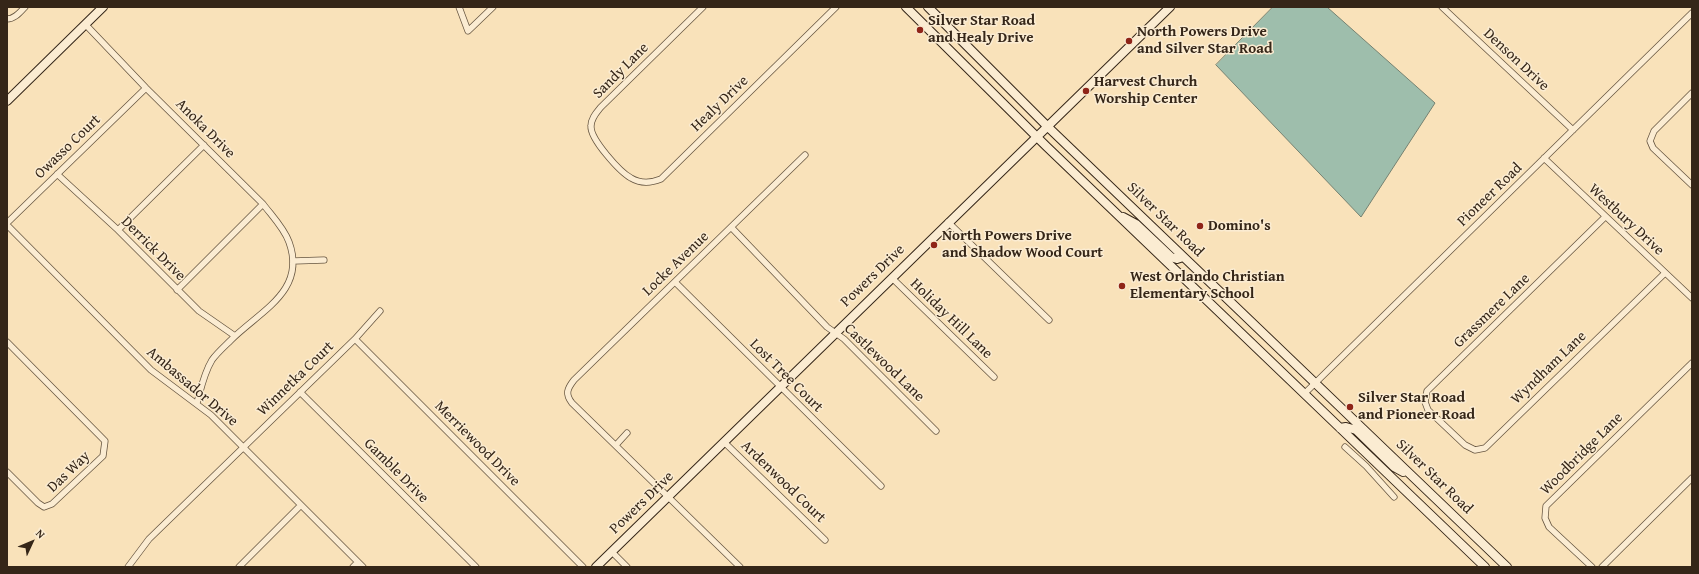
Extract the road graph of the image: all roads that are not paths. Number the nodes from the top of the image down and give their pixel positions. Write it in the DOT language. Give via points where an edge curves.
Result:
graph roads {
  1 [pos="26,7"];
  2 [pos="103,7"];
  3 [pos="459,7"];
  4 [pos="493,7"];
  5 [pos="703,7"];
  6 [pos="836,7"];
  7 [pos="906,7"];
  8 [pos="928,7"];
  9 [pos="1170,7"];
  10 [pos="1442,7"];
  11 [pos="1692,13"];
  12 [pos="7,19"];
  13 [pos="85,24"];
  14 [pos="146,88"];
  15 [pos="1692,93"];
  16 [pos="7,101"];
  17 [pos="1048,127"];
  18 [pos="1574,130"];
  19 [pos="1037,138"];
  20 [pos="204,145"];
  21 [pos="805,155"];
  22 [pos="1544,158"];
  23 [pos="613,161"];
  24 [pos="57,174"];
  25 [pos="1692,185"];
  26 [pos="263,204"];
  27 [pos="1115,213"];
  28 [pos="1605,216"];
  29 [pos="948,222"];
  30 [pos="7,224"];
  31 [pos="731,227"];
  32 [pos="118,230"];
  33 [pos="1183,257"];
  34 [pos="324,260"];
  35 [pos="294,261"];
  36 [pos="1665,273"];
  37 [pos="892,278"];
  38 [pos="675,282"];
  39 [pos="177,290"];
  40 [pos="1692,298"];
  41 [pos="380,311"];
  42 [pos="1049,320"];
  43 [pos="836,333"];
  44 [pos="235,336"];
  45 [pos="355,339"];
  46 [pos="7,342"];
  47 [pos="1692,363"];
  48 [pos="994,376"];
  49 [pos="1315,384"];
  50 [pos="780,387"];
  51 [pos="300,392"];
  52 [pos="1304,394"];
  53 [pos="197,403"];
  54 [pos="1445,427"];
  55 [pos="1340,428"];
  56 [pos="936,431"];
  57 [pos="627,434"];
  58 [pos="724,442"];
  59 [pos="616,445"];
  60 [pos="1345,447"];
  61 [pos="243,448"];
  62 [pos="7,472"];
  63 [pos="1414,478"];
  64 [pos="1692,478"];
  65 [pos="881,486"];
  66 [pos="668,496"];
  67 [pos="1394,497"];
  68 [pos="301,505"];
  69 [pos="825,540"];
  70 [pos="612,552"];
  71 [pos="358,562"];
  72 [pos="128,567"];
  73 [pos="240,567"];
  74 [pos="353,567"];
  75 [pos="363,567"];
  76 [pos="476,567"];
  77 [pos="582,567"];
  78 [pos="596,567"];
  79 [pos="627,567"];
  80 [pos="740,567"];
  81 [pos="1485,567"];
  82 [pos="1507,567"];
  83 [pos="1592,567"];
  84 [pos="1602,567"];
  1 -- 12 [label="street"];
  2 -- 13 [label="main road"];
  3 -- 4 [label="street" via="468,31"];
  5 -- 23 [label="street, Sandy Lane" via="594,116 590,126 593,136"];
  6 -- 23 [label="street, Healy Drive" via="661,179 645,183 632,178"];
  7 -- 19 [label="main road, Silver Star Road"];
  8 -- 17 [label="main road, Silver Star Road"];
  9 -- 17 [label="main road, Powers Drive"];
  10 -- 18 [label="street, Denson Drive"];
  11 -- 18 [label="street, Pioneer Road"];
  13 -- 14 [label="street, Anoka Drive"];
  13 -- 16 [label="main road"];
  14 -- 20 [label="street, Anoka Drive"];
  14 -- 24 [label="street, Owasso Court"];
  15 -- 25 [label="street" via="1654,131 1650,141 1653,148"];
  17 -- 19 [label="main road, Powers Drive"];
  17 -- 33 [label="main road, Silver Star Road"];
  18 -- 22 [label="street, Pioneer Road"];
  19 -- 27 [label="main road, Silver Star Road"];
  19 -- 29 [label="main road, Powers Drive"];
  20 -- 26 [label="street, Anoka Drive"];
  20 -- 32 [label="street"];
  21 -- 31 [label="street, Locke Avenue"];
  22 -- 28 [label="street, Westbury Drive"];
  22 -- 49 [label="street, Pioneer Road"];
  24 -- 30 [label="street, Owasso Court"];
  24 -- 32 [label="street, Derrick Drive"];
  26 -- 35 [label="street, Anoka Drive" via="289,241"];
  26 -- 39 [label="street"];
  27 -- 33 [label="main road" via="1136,224 1171,257"];
  27 -- 52 [label="main road, Silver Star Road"];
  28 -- 36 [label="street, Westbury Drive"];
  28 -- 54 [label="street, Grassmere Lane" via="1426,391 1425,402 1428,410"];
  29 -- 37 [label="main road, Powers Drive"];
  29 -- 42 [label="street"];
  30 -- 53 [label="street, Ambassador Drive" via="151,370"];
  31 -- 38 [label="street, Locke Avenue"];
  31 -- 43 [label="street, Castlewood Lane"];
  32 -- 39 [label="street, Derrick Drive"];
  33 -- 49 [label="main road, Silver Star Road"];
  34 -- 35 [label="street"];
  35 -- 44 [label="street" via="290,283 278,299"];
  36 -- 40 [label="street, Westbury Drive"];
  36 -- 54 [label="street, Wyndham Lane" via="1485,448 1475,450 1465,445"];
  37 -- 43 [label="main road, Powers Drive"];
  37 -- 48 [label="street, Holiday Hill Lane"];
  38 -- 50 [label="street, Lost Tree Court"];
  38 -- 59 [label="street, Locke Avenue" via="568,387 568,397 572,403"];
  39 -- 44 [label="street, Derrick Drive" via="199,311"];
  41 -- 45 [label="street, Winnetka Court"];
  43 -- 50 [label="main road, Powers Drive"];
  43 -- 56 [label="street, Castlewood Lane"];
  44 -- 53 [label="street" via="212,359"];
  45 -- 51 [label="street, Winnetka Court"];
  45 -- 77 [label="street, Merriewood Drive"];
  46 -- 62 [label="street, Das Way" via="105,441 103,456 52,504 44,507"];
  47 -- 83 [label="street, Woodbridge Lane" via="1546,506 1545,518 1549,527"];
  49 -- 52 [label="street, Pioneer Road"];
  49 -- 63 [label="main road, Silver Star Road"];
  50 -- 58 [label="main road, Powers Drive"];
  50 -- 65 [label="street, Lost Tree Court"];
  51 -- 61 [label="street, Winnetka Court"];
  51 -- 76 [label="street, Gamble Drive"];
  52 -- 55 [label="main road, Silver Star Road"];
  53 -- 61 [label="street, Ambassador Drive"];
  55 -- 63 [label="main road" via="1356,430 1394,466"];
  55 -- 81 [label="main road, Silver Star Road"];
  57 -- 59 [label="street"];
  58 -- 66 [label="main road, Powers Drive"];
  58 -- 69 [label="street, Ardenwood Court"];
  59 -- 66 [label="street"];
  60 -- 67 [label="street"];
  61 -- 68 [label="street, Ambassador Drive"];
  61 -- 72 [label="street, Winnetka Court" via="149,539"];
  63 -- 82 [label="main road, Silver Star Road"];
  64 -- 84 [label="street"];
  66 -- 70 [label="main road, Powers Drive"];
  66 -- 80 [label="street"];
  68 -- 71 [label="street, Ambassador Drive"];
  68 -- 73 [label="street"];
  70 -- 78 [label="main road, Powers Drive"];
  70 -- 79 [label="street"];
  71 -- 74 [label="street"];
  71 -- 75 [label="street, Ambassador Drive"];
}
